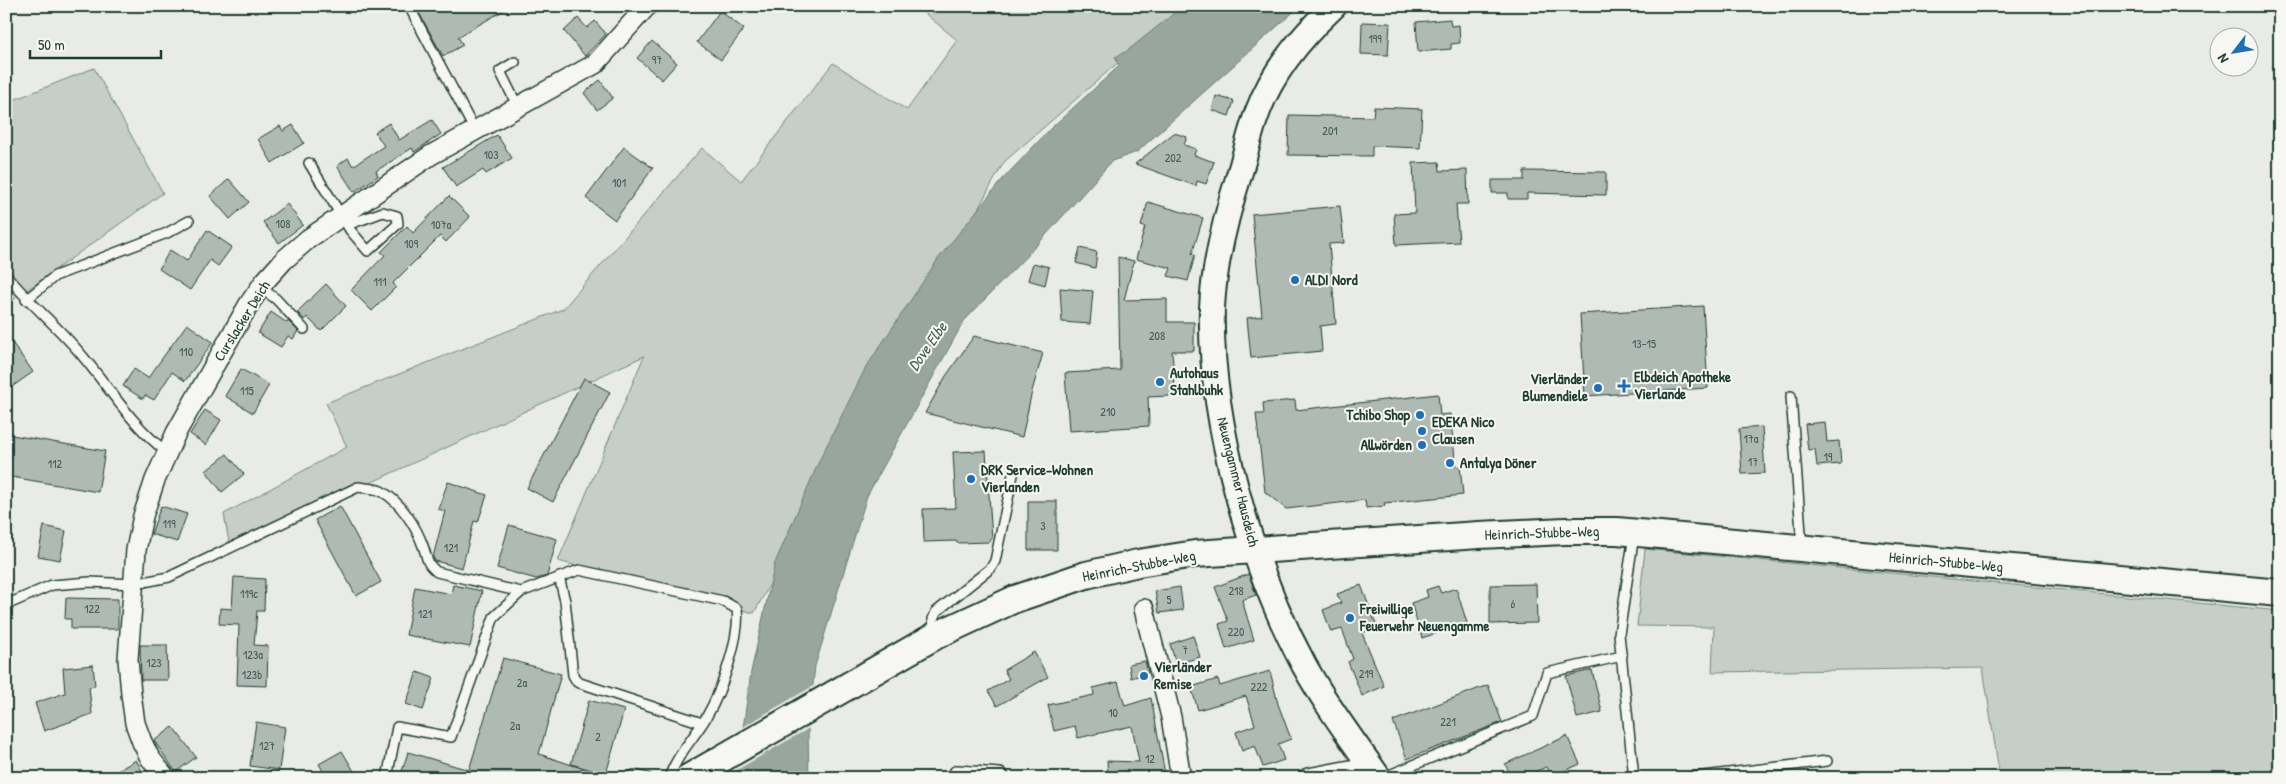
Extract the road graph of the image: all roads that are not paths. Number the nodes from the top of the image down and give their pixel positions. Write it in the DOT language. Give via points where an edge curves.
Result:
graph roads {
  1 [pos="647,6"];
  2 [pos="1334,6"];
  3 [pos="411,10"];
  4 [pos="515,62"];
  5 [pos="518,107"];
  6 [pos="475,131"];
  7 [pos="309,163"];
  8 [pos="344,220"];
  9 [pos="189,221"];
  10 [pos="6,275"];
  11 [pos="261,288"];
  12 [pos="26,300"];
  13 [pos="304,330"];
  14 [pos="1791,396"];
  15 [pos="168,452"];
  16 [pos="1014,470"];
  17 [pos="1635,533"];
  18 [pos="1802,548"];
  19 [pos="1255,550"];
  20 [pos="559,577"];
  21 [pos="134,584"];
  22 [pos="521,592"];
  23 [pos="2280,593"];
  24 [pos="6,605"];
  25 [pos="1144,609"];
  26 [pos="935,636"];
  27 [pos="1622,656"];
  28 [pos="702,723"];
  29 [pos="1827,761"];
  30 [pos="1377,774"];
  31 [pos="958,775"];
  32 [pos="166,778"];
  33 [pos="387,778"];
  34 [pos="626,778"];
  35 [pos="648,778"];
  36 [pos="669,778"];
  37 [pos="688,778"];
  38 [pos="999,778"];
  39 [pos="1181,778"];
  40 [pos="1308,778"];
  41 [pos="1634,778"];
  42 [pos="1688,778"];
  1 -- 5 [label="street, Curslacker Deich" via="595,64"];
  2 -- 19 [label="street, Neuengammer Hausdeich" via="1292,50 1265,93 1231,200 1215,278 1212,309 1221,416 1237,491"];
  3 -- 6 [label="lane"];
  4 -- 5 [label="lane" via="500,71"];
  5 -- 6 [label="street, Curslacker Deich"];
  6 -- 8 [label="street, Curslacker Deich" via="431,155"];
  7 -- 8 [label="lane"];
  8 -- 8 [label="lane" via="368,251 398,224 397,216 383,212"];
  8 -- 11 [label="street, Curslacker Deich" via="308,239 284,260"];
  9 -- 12 [label="lane" via="167,233 55,276"];
  10 -- 12 [label="lane"];
  11 -- 13 [label="lane"];
  11 -- 15 [label="street, Curslacker Deich" via="185,416"];
  12 -- 15 [label="lane" via="73,346 134,421"];
  14 -- 18 [label="lane"];
  15 -- 21 [label="street, Curslacker Deich" via="143,516"];
  16 -- 26 [label="lane" via="995,560 990,568 936,612 933,619"];
  17 -- 18 [label="main road, Heinrich-Stubbe-Weg"];
  17 -- 19 [label="main road, Heinrich-Stubbe-Weg" via="1565,531"];
  17 -- 27 [label="lane" via="1619,634"];
  18 -- 23 [label="main road, Heinrich-Stubbe-Weg"];
  19 -- 26 [label="main road, Heinrich-Stubbe-Weg" via="1156,560 1086,575 1015,599"];
  19 -- 30 [label="street, Neuengammer Hausdeich" via="1282,621 1304,665"];
  20 -- 22 [label="lane"];
  20 -- 28 [label="lane" via="565,601 573,675 577,682"];
  20 -- 28 [label="lane" via="579,570 723,601 737,609 739,622 720,690"];
  21 -- 22 [label="lane" via="169,577 358,487 379,490 393,499 413,525 428,564 437,572"];
  21 -- 24 [label="lane" via="90,582 52,585"];
  21 -- 32 [label="street, Curslacker Deich" via="128,659 134,714 142,742"];
  22 -- 33 [label="lane" via="494,617 451,737 397,727"];
  25 -- 39 [label="street" via="1171,717"];
  26 -- 37 [label="main road, Heinrich-Stubbe-Weg"];
  27 -- 30 [label="lane" via="1547,674 1533,716"];
  27 -- 41 [label="lane"];
  28 -- 36 [label="lane" via="674,764"];
  29 -- 42 [label="lane"];
  30 -- 40 [label="street"];
  31 -- 38 [label="street"];
  34 -- 35 [label="lane" via="634,774"];
}
